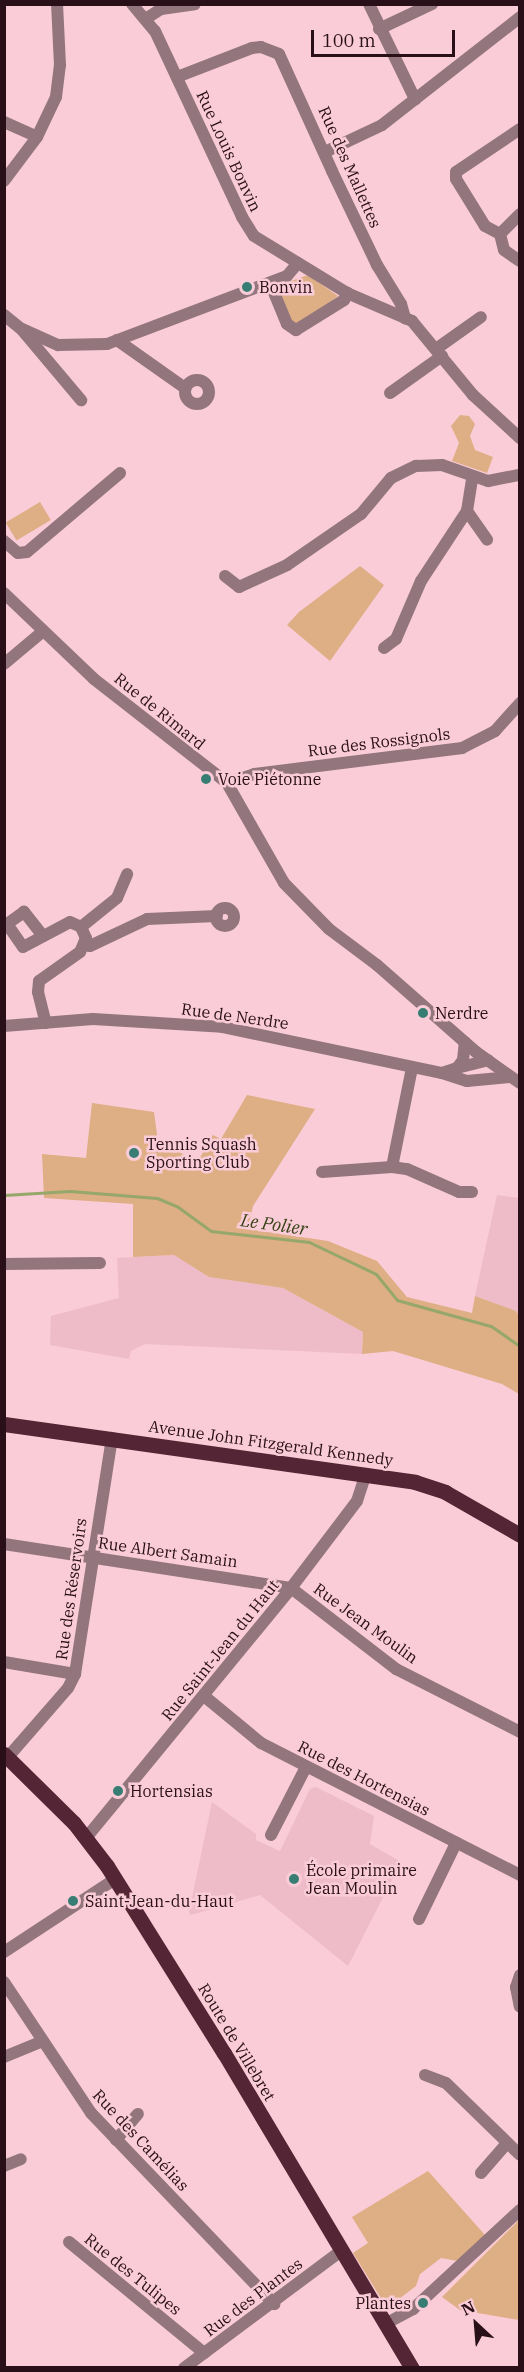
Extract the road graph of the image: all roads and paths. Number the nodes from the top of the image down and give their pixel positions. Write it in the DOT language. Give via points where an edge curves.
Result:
graph roads {
  1 [pos="57,4"];
  2 [pos="132,4"];
  3 [pos="195,4"];
  4 [pos="369,4"];
  5 [pos="432,4"];
  6 [pos="519,17"];
  7 [pos="147,18"];
  8 [pos="379,29"];
  9 [pos="177,77"];
  10 [pos="415,99"];
  11 [pos="4,122"];
  12 [pos="519,129"];
  13 [pos="37,136"];
  14 [pos="324,152"];
  15 [pos="4,181"];
  16 [pos="519,214"];
  17 [pos="500,234"];
  18 [pos="519,261"];
  19 [pos="298,263"];
  20 [pos="270,283"];
  21 [pos="347,293"];
  22 [pos="4,315"];
  23 [pos="481,317"];
  24 [pos="405,318"];
  25 [pos="20,328"];
  26 [pos="117,340"];
  27 [pos="58,345"];
  28 [pos="439,352"];
  29 [pos="52,367"];
  30 [pos="185,388"];
  31 [pos="390,393"];
  32 [pos="81,400"];
  33 [pos="519,438"];
  34 [pos="120,473"];
  35 [pos="519,475"];
  36 [pos="472,478"];
  37 [pos="467,511"];
  38 [pos="487,540"];
  39 [pos="4,541"];
  40 [pos="225,576"];
  41 [pos="4,593"];
  42 [pos="42,632"];
  43 [pos="384,648"];
  44 [pos="4,664"];
  45 [pos="519,703"];
  46 [pos="227,783"];
  47 [pos="128,874"];
  48 [pos="216,916"];
  49 [pos="81,927"];
  50 [pos="43,936"];
  51 [pos="84,945"];
  52 [pos="46,1023"];
  53 [pos="4,1026"];
  54 [pos="465,1042"];
  55 [pos="488,1060"];
  56 [pos="412,1068"];
  57 [pos="457,1073"];
  58 [pos="515,1080"];
  59 [pos="392,1167"];
  60 [pos="322,1172"];
  61 [pos="472,1192"];
  62 [pos="100,1263"];
  63 [pos="4,1264"];
  64 [pos="4,1424"];
  65 [pos="112,1438"];
  66 [pos="366,1474"];
  67 [pos="519,1535"];
  68 [pos="4,1544"];
  69 [pos="93,1557"];
  70 [pos="291,1588"];
  71 [pos="4,1662"];
  72 [pos="75,1674"];
  73 [pos="204,1696"];
  74 [pos="519,1732"];
  75 [pos="6,1755"];
  76 [pos="306,1767"];
  77 [pos="270,1835"];
  78 [pos="86,1838"];
  79 [pos="456,1843"];
  80 [pos="519,1875"];
  81 [pos="115,1879"];
  82 [pos="419,1919"];
  83 [pos="4,1952"];
  84 [pos="519,1975"];
  85 [pos="4,1982"];
  86 [pos="519,2007"];
  87 [pos="43,2041"];
  88 [pos="4,2057"];
  89 [pos="425,2075"];
  90 [pos="138,2114"];
  91 [pos="116,2140"];
  92 [pos="507,2144"];
  93 [pos="519,2155"];
  94 [pos="21,2159"];
  95 [pos="4,2166"];
  96 [pos="481,2173"];
  97 [pos="519,2210"];
  98 [pos="69,2242"];
  99 [pos="341,2251"];
  100 [pos="274,2304"];
  101 [pos="385,2324"];
  102 [pos="204,2353"];
  103 [pos="184,2367"];
  104 [pos="412,2367"];
  1 -- 13 [label="street" via="60,57 56,97"];
  2 -- 7 [label="street"];
  3 -- 7 [label="street" via="161,9"];
  4 -- 8 [label="street"];
  5 -- 8 [label="street"];
  6 -- 10 [label="street"];
  7 -- 9 [label="street"];
  8 -- 10 [label="street"];
  9 -- 14 [label="street, Rue des Mallettes" via="252,48 272,49 285,62"];
  9 -- 19 [label="street, Rue Louis Bonvin" via="248,229"];
  10 -- 14 [label="street" via="382,125"];
  11 -- 13 [label="street"];
  12 -- 17 [label="street" via="456,172 484,226"];
  13 -- 15 [label="street"];
  14 -- 24 [label="street, Rue des Mallettes"];
  16 -- 17 [label="street"];
  17 -- 18 [label="street" via="504,250"];
  19 -- 20 [label="street" via="287,276"];
  19 -- 21 [label="street, Rue Louis Bonvin"];
  20 -- 21 [label="street" via="287,324 296,330 344,300"];
  20 -- 26 [label="street"];
  21 -- 24 [label="street, Rue Louis Bonvin"];
  22 -- 25 [label="street"];
  23 -- 28 [label="street"];
  24 -- 28 [label="street, Rue des Mallettes"];
  25 -- 27 [label="street"];
  25 -- 29 [label="street"];
  26 -- 27 [label="street" via="95,345"];
  26 -- 30 [label="street"];
  27 -- 29 [label="street"];
  28 -- 31 [label="street"];
  28 -- 33 [label="street, Rue des Mallettes" via="473,395"];
  29 -- 32 [label="street"];
  34 -- 39 [label="street" via="27,552 18,553"];
  35 -- 36 [label="street" via="499,482"];
  36 -- 37 [label="street"];
  36 -- 40 [label="street" via="430,463 403,471 385,483 361,514 310,551 248,585 232,585"];
  37 -- 38 [label="street"];
  37 -- 43 [label="street" via="427,570 396,639"];
  41 -- 42 [label="street, Rue de Rimard"];
  42 -- 44 [label="street"];
  42 -- 46 [label="street, Rue de Rimard" via="112,694"];
  45 -- 46 [label="street, Rue des Rossignols" via="495,731 462,748 254,774"];
  46 -- 54 [label="street, Rue de Rimard" via="296,897"];
  47 -- 49 [label="street" via="117,898"];
  48 -- 51 [label="street" via="147,919"];
  49 -- 50 [label="street" via="75,923 62,924"];
  49 -- 51 [label="street" via="86,938"];
  51 -- 52 [label="street" via="39,981"];
  52 -- 53 [label="street, Rue de Nerdre"];
  52 -- 56 [label="street, Rue de Nerdre" via="118,1020 222,1027"];
  54 -- 55 [label="street, Rue de Rimard"];
  54 -- 57 [label="street" via="467,1052"];
  55 -- 57 [label="street, Rue de Nerdre"];
  55 -- 58 [label="street, Rue de Rimard"];
  56 -- 57 [label="street, Rue de Nerdre"];
  56 -- 59 [label="street"];
  57 -- 58 [label="street" via="474,1081"];
  59 -- 60 [label="street"];
  59 -- 61 [label="street" via="407,1169 459,1192"];
  62 -- 63 [label="street"];
  64 -- 65 [label="main road, Avenue John Fitzgerald Kennedy"];
  65 -- 66 [label="main road, Avenue John Fitzgerald Kennedy"];
  65 -- 69 [label="street, Rue des Réservoirs"];
  66 -- 67 [label="main road, Avenue John Fitzgerald Kennedy" via="445,1492"];
  66 -- 70 [label="street, Rue Saint-Jean du Haut" via="357,1501"];
  68 -- 69 [label="street, Rue Albert Samain"];
  69 -- 70 [label="street, Rue Albert Samain"];
  69 -- 72 [label="street, Rue des Réservoirs"];
  70 -- 73 [label="street, Rue Saint-Jean du Haut"];
  70 -- 74 [label="street, Rue Jean Moulin" via="396,1669"];
  71 -- 72 [label="street"];
  72 -- 75 [label="street, Rue des Réservoirs" via="68,1688"];
  73 -- 76 [label="street, Rue des Hortensias" via="261,1743"];
  73 -- 78 [label="street, Rue Saint-Jean du Haut"];
  75 -- 78 [label="main road, Route de Villebret"];
  76 -- 77 [label="street"];
  76 -- 79 [label="street, Rue des Hortensias"];
  78 -- 81 [label="main road, Route de Villebret"];
  79 -- 80 [label="street, Rue des Hortensias"];
  79 -- 82 [label="street"];
  81 -- 83 [label="street"];
  81 -- 99 [label="main road, Route de Villebret"];
  84 -- 86 [label="street"];
  85 -- 87 [label="street, Rue des Camélias"];
  87 -- 88 [label="street"];
  87 -- 91 [label="street, Rue des Camélias" via="76,2094"];
  89 -- 92 [label="street" via="446,2083"];
  90 -- 91 [label="street"];
  91 -- 100 [label="street, Rue des Camélias"];
  92 -- 93 [label="street"];
  92 -- 96 [label="street"];
  94 -- 95 [label="street"];
  97 -- 101 [label="street" via="413,2309"];
  98 -- 102 [label="street, Rue des Tulipes"];
  99 -- 100 [label="street, Rue des Plantes"];
  99 -- 101 [label="main road, Route de Villebret"];
  100 -- 102 [label="street, Rue des Plantes"];
  101 -- 104 [label="main road, Route de Villebret"];
  102 -- 103 [label="street, Rue des Plantes"];
}
